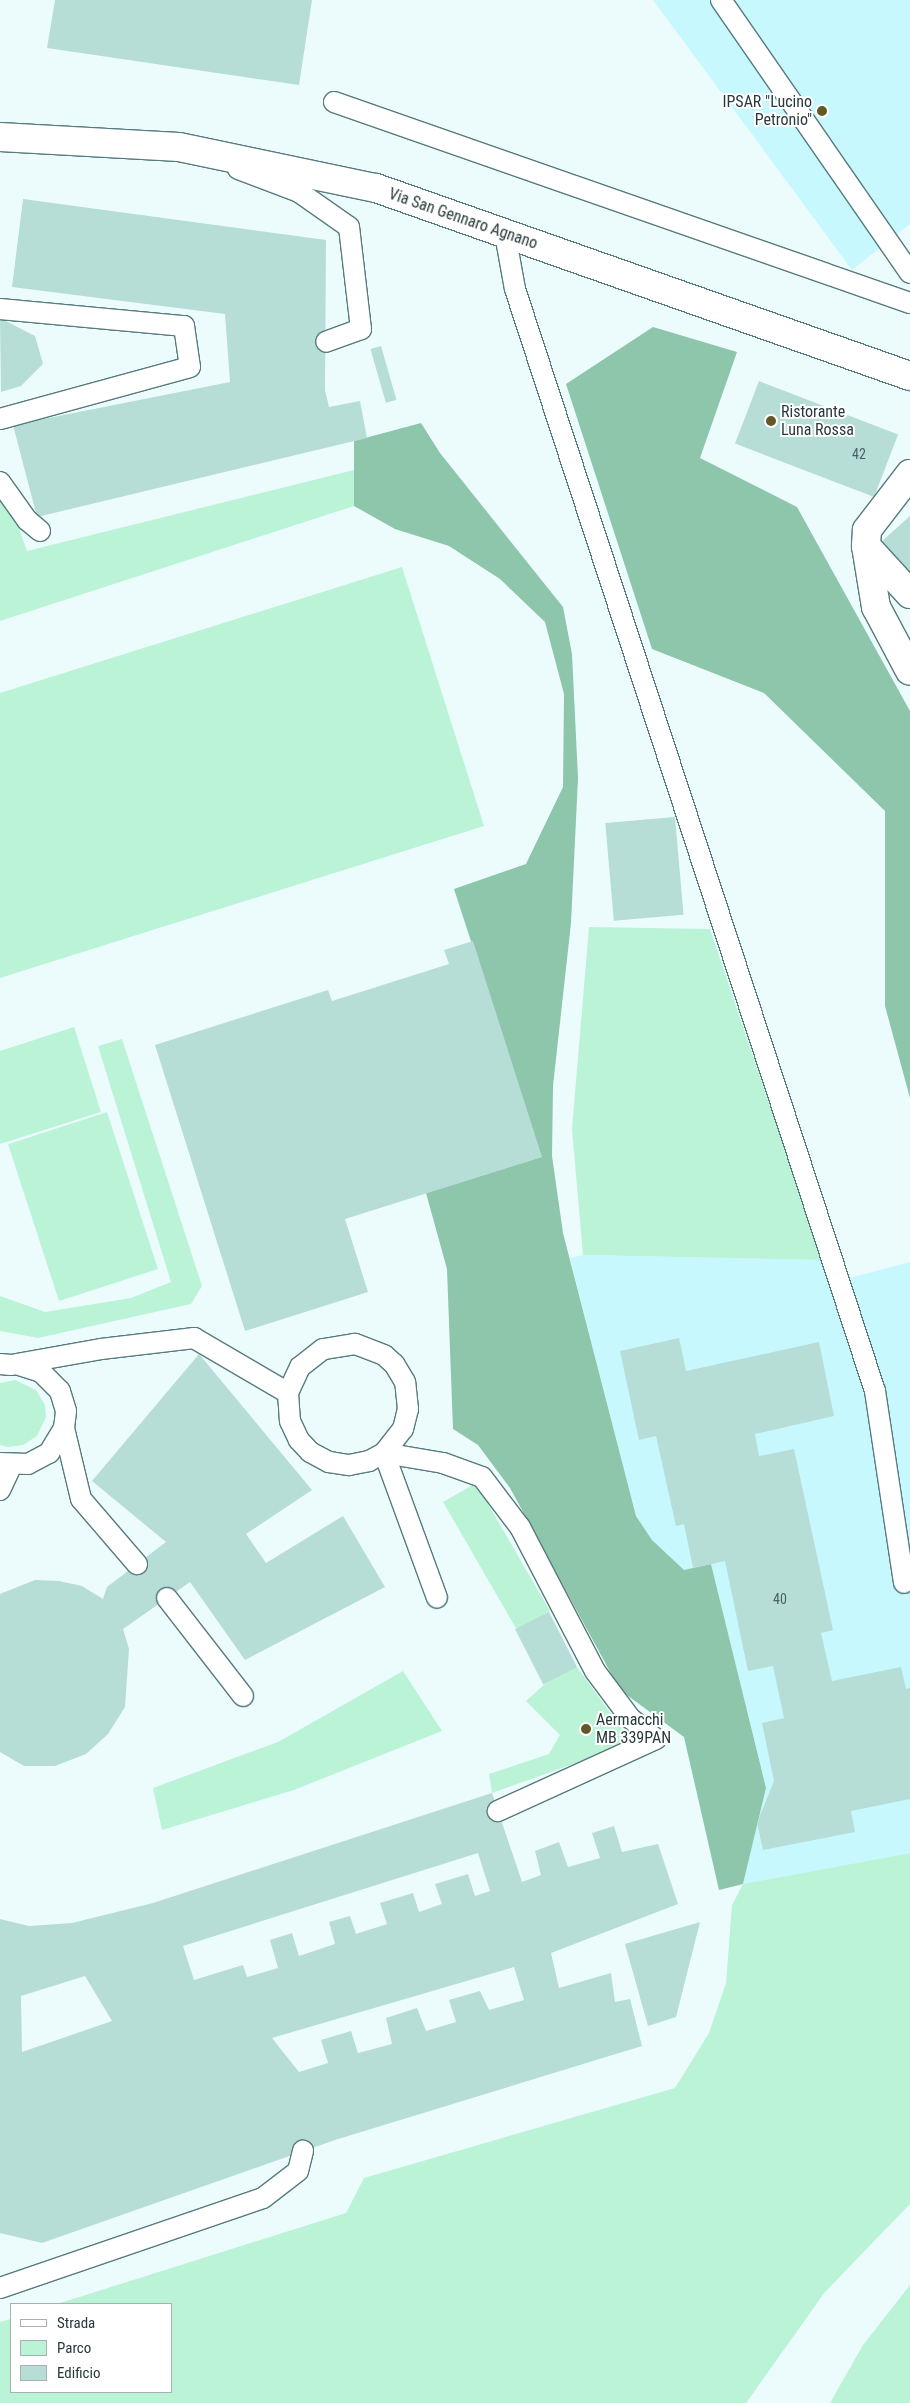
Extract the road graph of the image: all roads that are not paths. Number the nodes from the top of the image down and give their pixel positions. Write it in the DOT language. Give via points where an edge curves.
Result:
graph roads {
  1 [pos="721,0"];
  2 [pos="334,102"];
  3 [pos="0,137"];
  4 [pos="179,147"];
  5 [pos="505,234"];
  6 [pos="910,273"];
  7 [pos="910,303"];
  8 [pos="0,309"];
  9 [pos="326,342"];
  10 [pos="910,376"];
  11 [pos="0,419"];
  12 [pos="910,474"];
  13 [pos="0,482"];
  14 [pos="40,531"];
  15 [pos="866,546"];
  16 [pos="910,594"];
  17 [pos="910,671"];
  18 [pos="4,1365"];
  19 [pos="288,1392"];
  20 [pos="64,1428"];
  21 [pos="384,1453"];
  22 [pos="5,1465"];
  23 [pos="0,1490"];
  24 [pos="137,1564"];
  25 [pos="904,1583"];
  26 [pos="166,1598"];
  27 [pos="437,1598"];
  28 [pos="243,1696"];
  29 [pos="498,1811"];
  30 [pos="303,2151"];
  31 [pos="0,2288"];
  1 -- 6 [label="lane"];
  2 -- 7 [label="lane"];
  3 -- 4 [label="main road, Via San Gennaro Agnano"];
  4 -- 5 [label="main road, Via San Gennaro Agnano" via="376,188"];
  4 -- 9 [label="lane" via="299,192 349,227 361,329"];
  5 -- 10 [label="main road, Via San Gennaro Agnano"];
  5 -- 25 [label="lane" via="515,289 875,1391"];
  8 -- 11 [label="lane" via="184,326 190,367"];
  12 -- 15 [label="main road" via="868,530"];
  13 -- 14 [label="lane" via="27,520"];
  15 -- 16 [label="main road"];
  15 -- 17 [label="main road" via="876,607"];
  18 -- 19 [label="lane" via="194,1338"];
  18 -- 20 [label="lane" via="24,1366 49,1378 60,1391 66,1411"];
  19 -- 21 [label="lane" via="290,1421 299,1440 310,1452 329,1462 349,1465 369,1461"];
  19 -- 21 [label="lane" via="300,1367 323,1349 355,1344 384,1355 405,1382 408,1409 403,1429"];
  20 -- 22 [label="lane" via="49,1453 28,1464"];
  20 -- 24 [label="lane" via="81,1499"];
  21 -- 27 [label="lane"];
  21 -- 29 [label="lane" via="443,1463 482,1477 520,1527 595,1671 630,1718 656,1739"];
  22 -- 23 [label="lane"];
  26 -- 28 [label="lane"];
  30 -- 31 [label="lane" via="298,2171 263,2198"];
}
